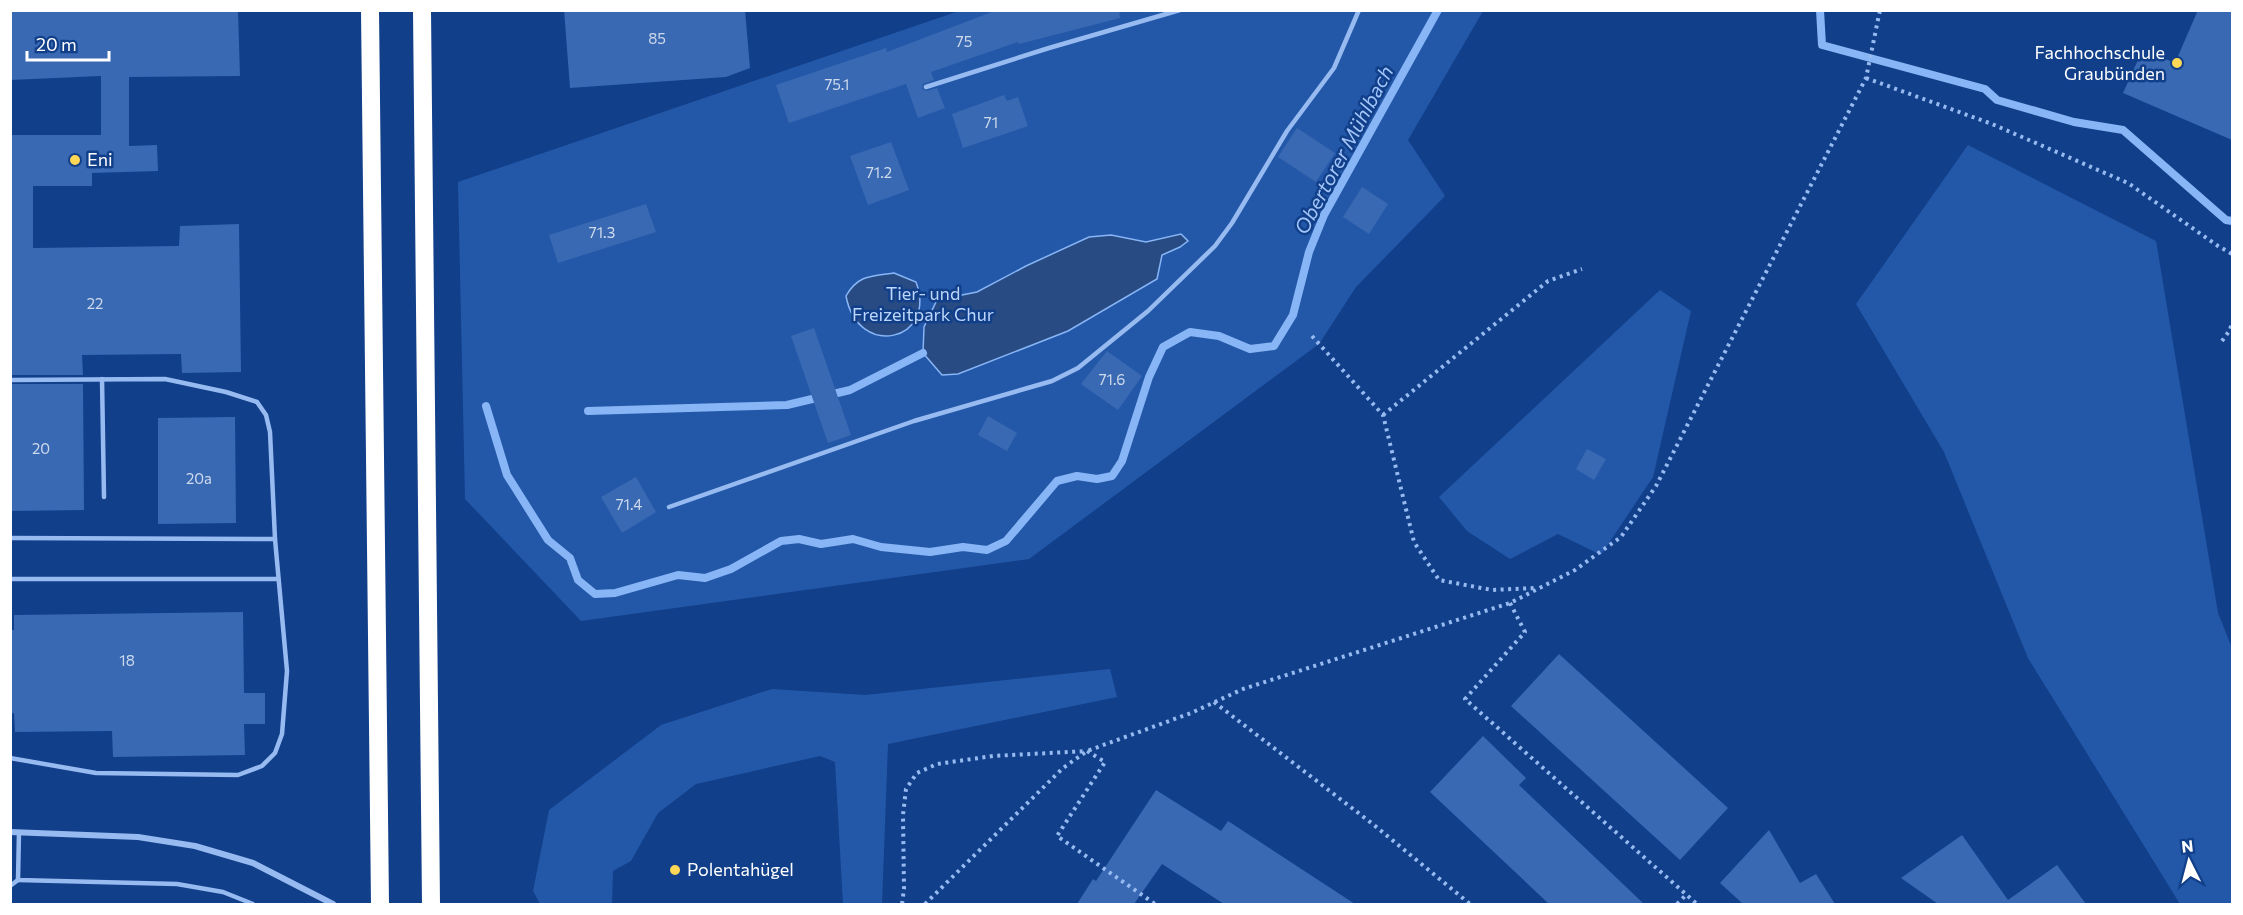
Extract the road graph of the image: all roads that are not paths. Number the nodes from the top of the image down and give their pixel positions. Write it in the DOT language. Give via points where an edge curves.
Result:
graph roads {
  1 [pos="370,10"];
  2 [pos="422,10"];
  3 [pos="1180,10"];
  4 [pos="1359,10"];
  5 [pos="926,87"];
  6 [pos="10,380"];
  7 [pos="102,380"];
  8 [pos="104,497"];
  9 [pos="669,507"];
  10 [pos="10,538"];
  11 [pos="275,539"];
  12 [pos="10,579"];
  13 [pos="278,579"];
  14 [pos="10,758"];
  15 [pos="10,832"];
  16 [pos="19,832"];
  17 [pos="18,880"];
  18 [pos="10,886"];
  19 [pos="253,904"];
  20 [pos="333,904"];
  21 [pos="380,904"];
  22 [pos="431,904"];
  1 -- 21 [label="highway"];
  2 -- 22 [label="highway"];
  3 -- 5 [label="lane"];
  4 -- 9 [label="lane" via="1334,68 1287,131 1215,246 1148,311 1077,368 1052,381 903,425"];
  6 -- 7 [label="lane"];
  7 -- 8 [label="lane"];
  7 -- 11 [label="lane" via="165,379 257,402 266,415 270,432"];
  10 -- 11 [label="lane"];
  11 -- 13 [label="lane"];
  12 -- 13 [label="lane"];
  13 -- 14 [label="lane" via="287,671 282,734 275,753 262,766 238,775 96,773"];
  15 -- 16 [label="street"];
  16 -- 17 [label="lane"];
  16 -- 20 [label="street" via="138,837 195,846 253,863"];
  17 -- 18 [label="lane"];
  17 -- 19 [label="lane" via="177,884 223,892"];
}
